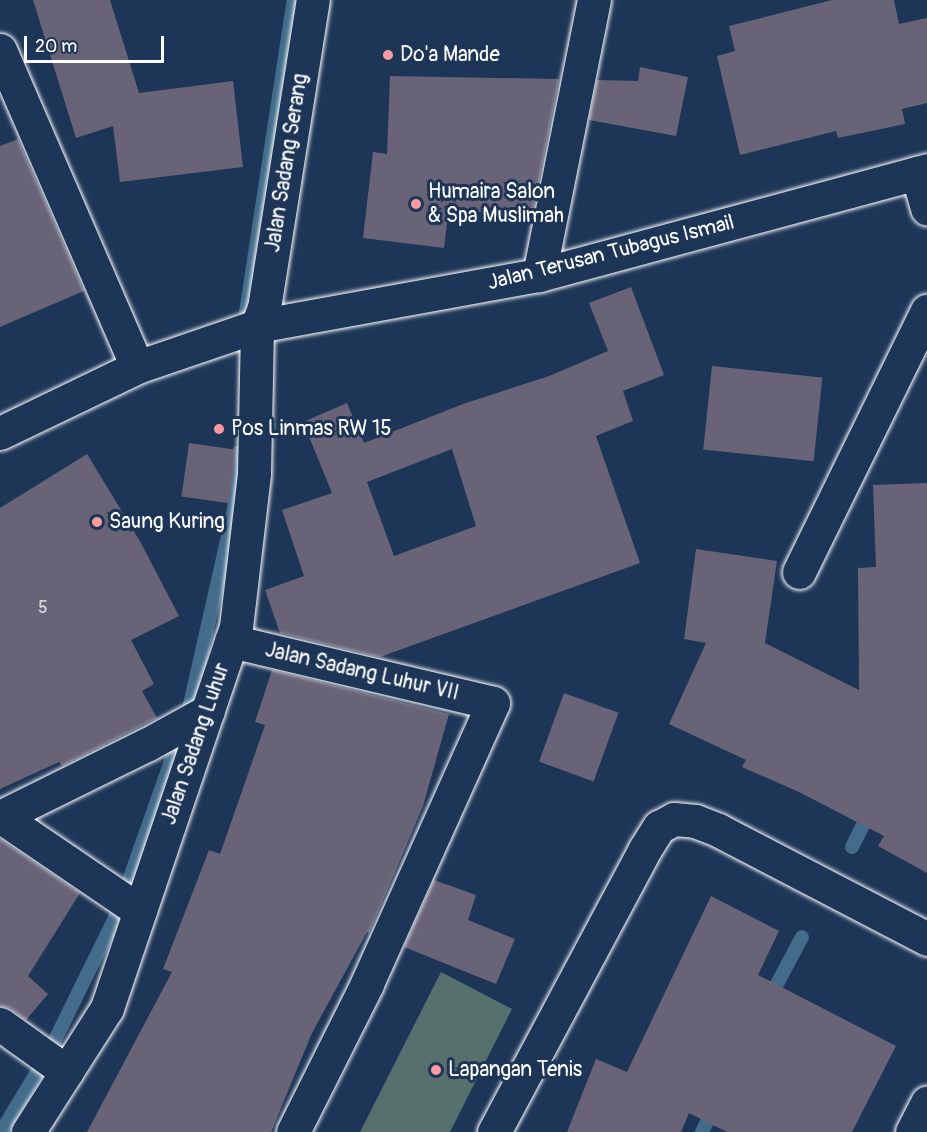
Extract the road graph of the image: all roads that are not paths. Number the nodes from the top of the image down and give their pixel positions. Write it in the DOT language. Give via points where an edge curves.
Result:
graph roads {
  1 [pos="313,0"];
  2 [pos="594,0"];
  3 [pos="0,50"];
  4 [pos="922,171"];
  5 [pos="927,209"];
  6 [pos="539,275"];
  7 [pos="927,311"];
  8 [pos="257,326"];
  9 [pos="136,367"];
  10 [pos="0,434"];
  11 [pos="800,572"];
  12 [pos="231,640"];
  13 [pos="208,711"];
  14 [pos="0,817"];
  15 [pos="140,911"];
  16 [pos="927,939"];
  17 [pos="0,1024"];
  18 [pos="67,1072"];
  19 [pos="927,1103"];
  20 [pos="28,1132"];
  21 [pos="293,1132"];
  22 [pos="494,1132"];
  23 [pos="912,1132"];
  1 -- 8 [label="street, Jalan Sadang Serang" via="264,308"];
  2 -- 6 [label="street"];
  3 -- 9 [label="street"];
  4 -- 5 [label="street"];
  4 -- 6 [label="street, Jalan Terusan Tubagus Ismail"];
  6 -- 8 [label="street, Jalan Terusan Tubagus Ismail"];
  7 -- 11 [label="street"];
  8 -- 9 [label="street, Jalan Terusan Tubagus Ismail"];
  8 -- 12 [label="street, Jalan Sadang Luhur" via="254,473 236,627"];
  9 -- 10 [label="street, Jalan Terusan Tubagus Ismail"];
  12 -- 13 [label="street, Jalan Sadang Luhur"];
  12 -- 21 [label="street, Jalan Sadang Luhur VII" via="493,703 367,984"];
  13 -- 14 [label="street"];
  13 -- 15 [label="street, Jalan Sadang Luhur"];
  14 -- 15 [label="street"];
  15 -- 18 [label="street, Jalan Sadang Luhur" via="107,1008"];
  16 -- 22 [label="street" via="718,830 695,821 674,819 659,827 645,849"];
  17 -- 18 [label="street"];
  18 -- 20 [label="street, Jalan Sadang Luhur"];
  19 -- 23 [label="street"];
}
